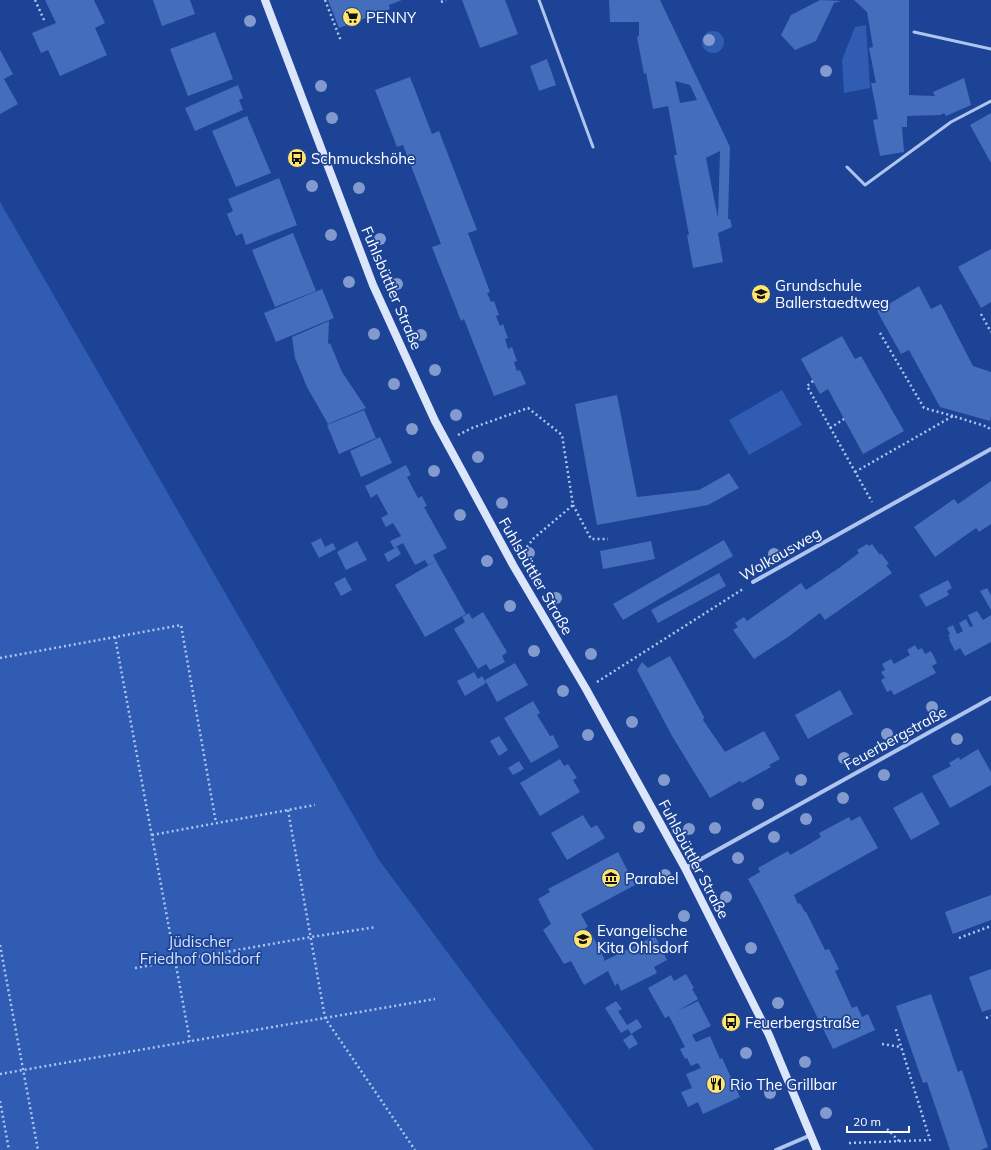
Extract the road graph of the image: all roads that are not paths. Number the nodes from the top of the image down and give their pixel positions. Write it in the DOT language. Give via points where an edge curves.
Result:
graph roads {
  1 [pos="265,0"];
  2 [pos="539,0"];
  3 [pos="914,32"];
  4 [pos="991,49"];
  5 [pos="991,101"];
  6 [pos="594,147"];
  7 [pos="847,167"];
  8 [pos="991,450"];
  9 [pos="753,582"];
  10 [pos="991,698"];
  11 [pos="685,868"];
  12 [pos="811,1135"];
  13 [pos="776,1150"];
  14 [pos="817,1150"];
  1 -- 11 [label="main road, Fuhlsbüttler Straße" via="373,285 435,421 513,565 586,689"];
  2 -- 6 [label="lane"];
  3 -- 4 [label="lane"];
  5 -- 7 [label="lane" via="951,122 865,185"];
  8 -- 9 [label="street, Wolkausweg"];
  10 -- 11 [label="street, Feuerbergstraße"];
  11 -- 12 [label="main road, Fuhlsbüttler Straße" via="768,1035"];
  12 -- 13 [label="street"];
  12 -- 14 [label="main road, Fuhlsbüttler Straße"];
}
